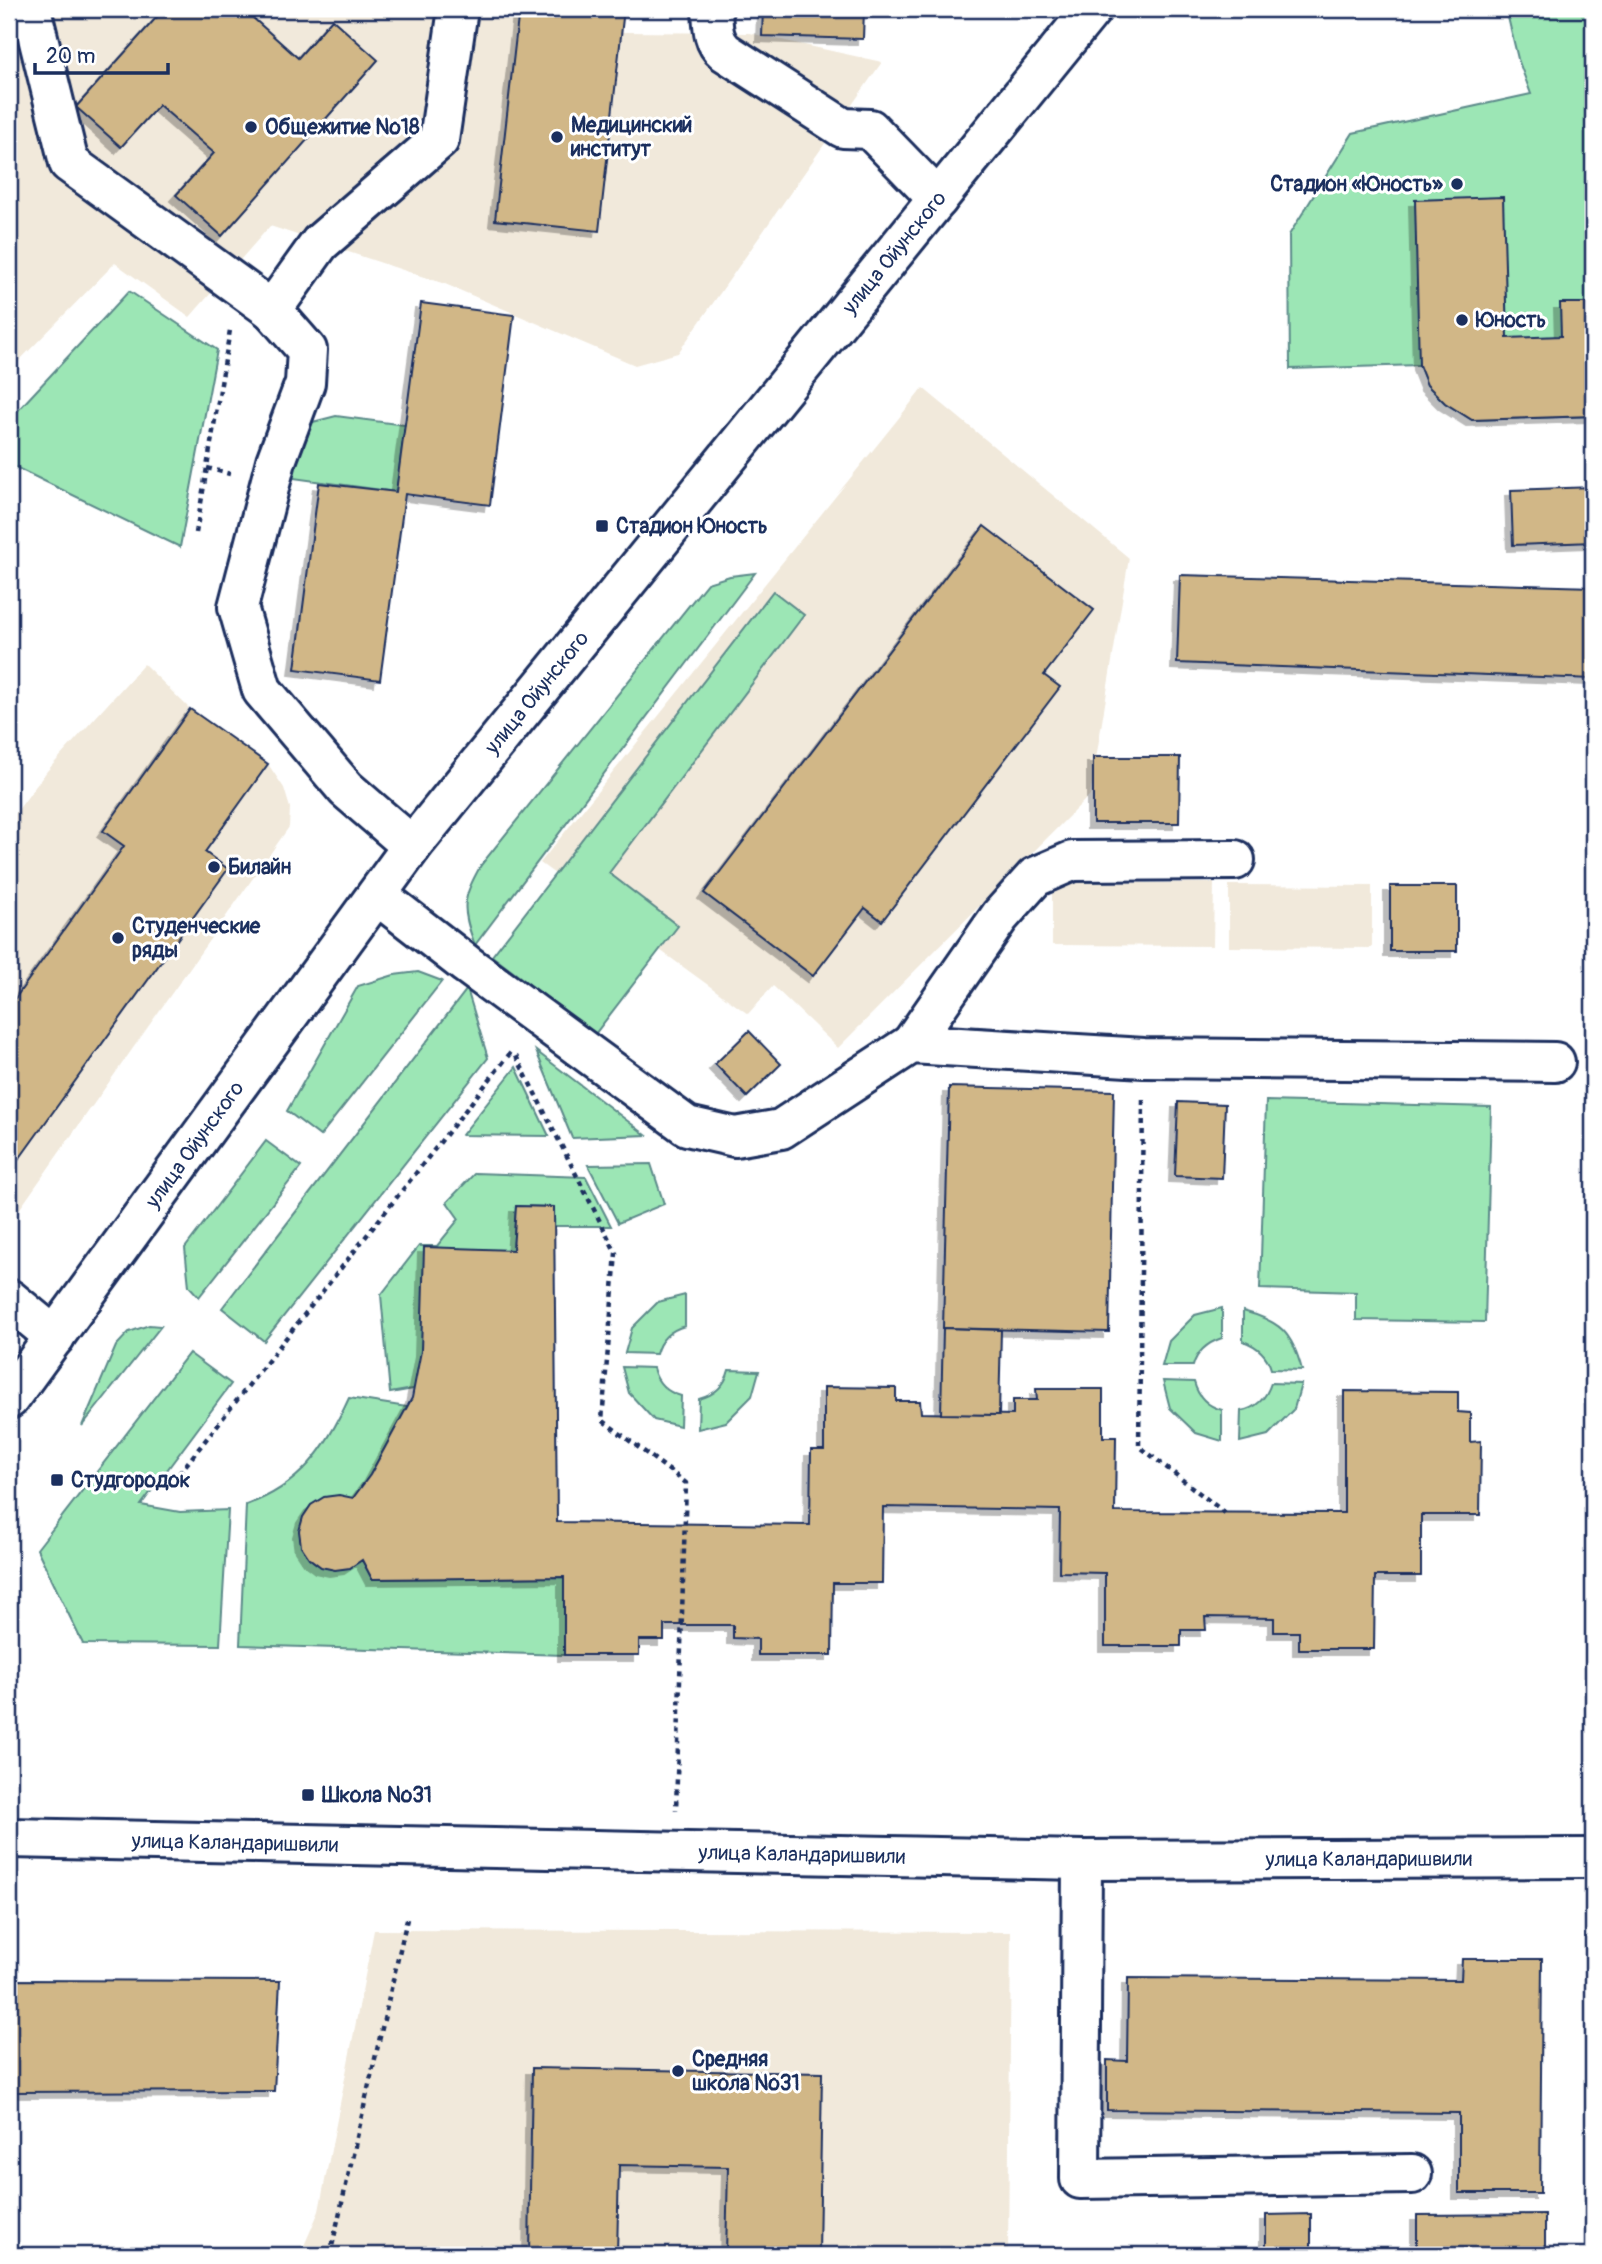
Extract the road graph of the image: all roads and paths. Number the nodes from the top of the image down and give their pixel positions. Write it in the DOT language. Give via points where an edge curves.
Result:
graph roads {
  1 [pos="31,9"];
  2 [pos="458,9"];
  3 [pos="712,9"];
  4 [pos="1092,9"];
  5 [pos="938,199"];
  6 [pos="238,285"];
  7 [pos="272,310"];
  8 [pos="196,533"];
  9 [pos="412,846"];
  10 [pos="1235,860"];
  11 [pos="377,895"];
  12 [pos="912,1044"];
  13 [pos="1144,1058"];
  14 [pos="1555,1062"];
  15 [pos="9,1299"];
  16 [pos="55,1337"];
  17 [pos="9,1399"];
  18 [pos="167,1489"];
  19 [pos="1225,1513"];
  20 [pos="676,1821"];
  21 [pos="9,1838"];
  22 [pos="1593,1858"];
  23 [pos="1082,1860"];
  24 [pos="407,1919"];
  25 [pos="1412,2174"];
  26 [pos="330,2255"];
  1 -- 6 [label="main road" via="69,163"];
  2 -- 7 [label="main road" via="439,140 320,243"];
  3 -- 5 [label="main road" via="714,35 725,52 843,128 870,129"];
  4 -- 5 [label="main road, улица Ойунского"];
  5 -- 9 [label="main road, улица Ойунского"];
  6 -- 7 [label="main road"];
  6 -- 8 [label="path"];
  7 -- 9 [label="main road" via="307,350 305,383 269,484 238,607 262,690 346,789"];
  9 -- 11 [label="main road, улица Ойунского"];
  10 -- 12 [label="main road" via="1072,860 1035,877 1000,916"];
  11 -- 12 [label="main road" via="687,1126 735,1137 781,1129"];
  11 -- 16 [label="main road, улица Ойунского"];
  12 -- 13 [label="main road"];
  13 -- 14 [label="main road"];
  13 -- 19 [label="path" via="1139,1446"];
  15 -- 16 [label="main road"];
  16 -- 17 [label="main road, улица Ойунского"];
  18 -- 20 [label="path" via="513,1049 616,1253 601,1420 686,1483"];
  21 -- 23 [label="main road, улица Каландаришвили"];
  22 -- 23 [label="main road, улица Каландаришвили"];
  23 -- 25 [label="main road" via="1080,2179"];
  24 -- 26 [label="path"];
}
